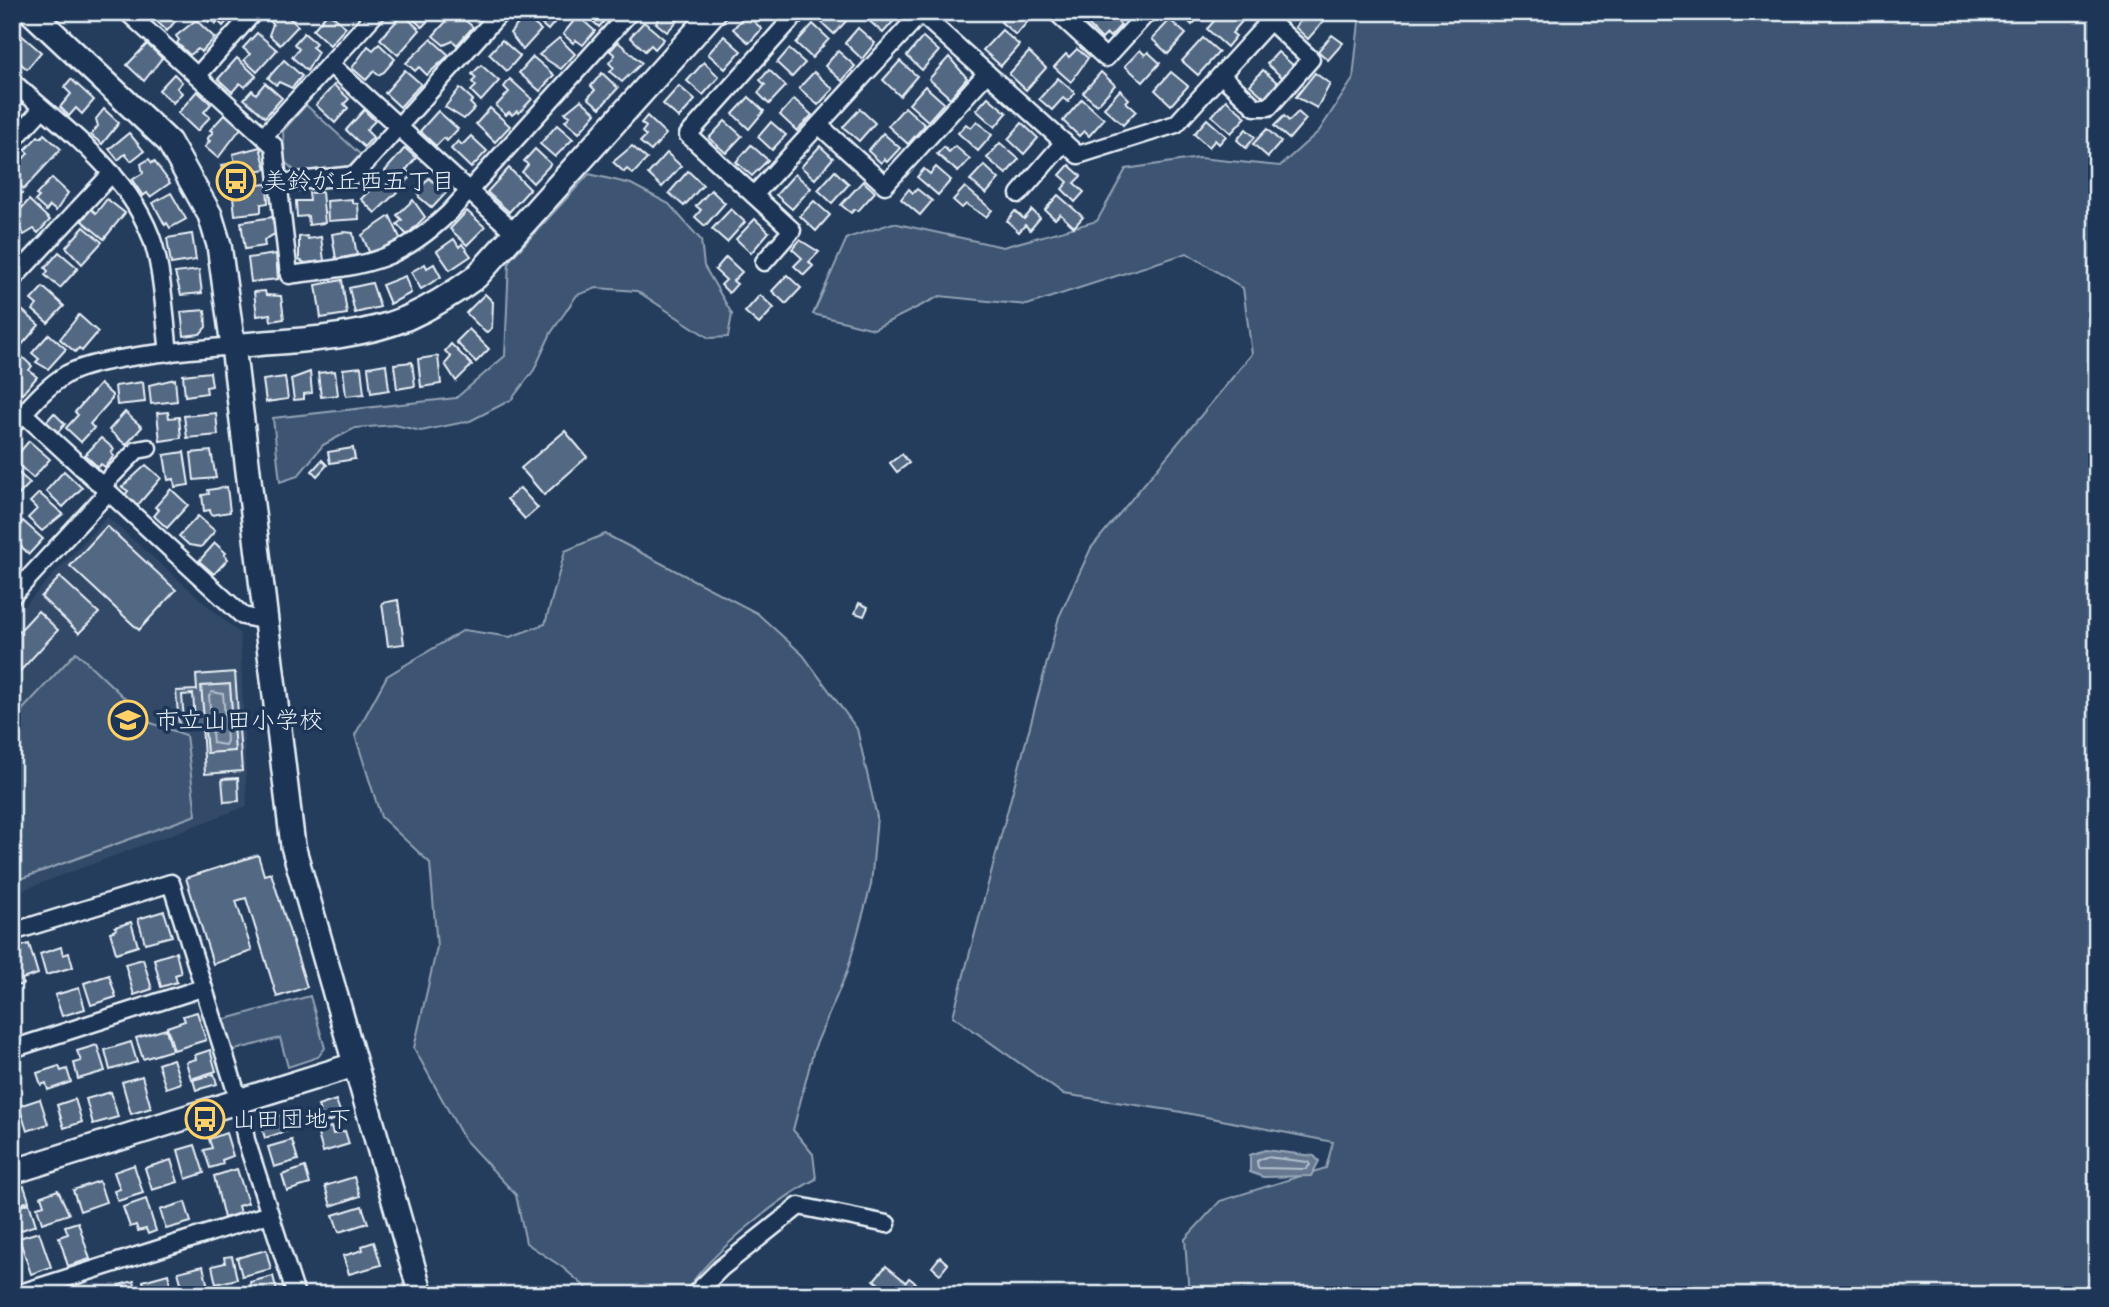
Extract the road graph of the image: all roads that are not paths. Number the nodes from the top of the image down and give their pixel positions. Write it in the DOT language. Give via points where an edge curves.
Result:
graph roads {
  1 [pos="31,12"];
  2 [pos="128,12"];
  3 [pos="254,12"];
  4 [pos="377,12"];
  5 [pos="501,12"];
  6 [pos="630,12"];
  7 [pos="714,12"];
  8 [pos="798,12"];
  9 [pos="1056,12"];
  10 [pos="1148,12"];
  11 [pos="920,13"];
  12 [pos="1274,17"];
  13 [pos="330,64"];
  14 [pos="987,73"];
  15 [pos="198,75"];
  16 [pos="1221,75"];
  17 [pos="12,81"];
  18 [pos="42,109"];
  19 [pos="820,126"];
  20 [pos="398,127"];
  21 [pos="264,136"];
  22 [pos="12,142"];
  23 [pos="1064,142"];
  24 [pos="112,173"];
  25 [pos="279,183"];
  26 [pos="469,191"];
  27 [pos="1019,194"];
  28 [pos="754,195"];
  29 [pos="515,233"];
  30 [pos="764,262"];
  31 [pos="12,280"];
  32 [pos="233,346"];
  33 [pos="169,353"];
  34 [pos="18,420"];
  35 [pos="148,448"];
  36 [pos="105,489"];
  37 [pos="12,596"];
  38 [pos="267,621"];
  39 [pos="12,932"];
  40 [pos="202,988"];
  41 [pos="12,1049"];
  42 [pos="354,1065"];
  43 [pos="239,1101"];
  44 [pos="12,1171"];
  45 [pos="269,1214"];
  46 [pos="887,1224"];
  47 [pos="14,1295"];
  48 [pos="296,1295"];
  49 [pos="421,1295"];
  50 [pos="694,1295"];
  1 -- 32 [label="street" via="150,121 182,161 211,215"];
  2 -- 15 [label="street"];
  3 -- 15 [label="street"];
  4 -- 13 [label="street"];
  5 -- 20 [label="street"];
  6 -- 26 [label="street"];
  7 -- 29 [label="street"];
  8 -- 28 [label="street" via="688,135"];
  9 -- 10 [label="street" via="1106,58"];
  11 -- 14 [label="street"];
  11 -- 19 [label="street"];
  12 -- 16 [label="street"];
  12 -- 16 [label="street" via="1311,60 1269,107 1255,107"];
  13 -- 20 [label="street"];
  13 -- 21 [label="street"];
  14 -- 19 [label="street" via="886,185"];
  14 -- 23 [label="street"];
  15 -- 21 [label="street"];
  16 -- 23 [label="street" via="1176,124 1078,155"];
  17 -- 18 [label="street"];
  18 -- 22 [label="street"];
  18 -- 24 [label="street"];
  19 -- 28 [label="street"];
  20 -- 25 [label="street" via="355,175"];
  20 -- 26 [label="street"];
  21 -- 25 [label="street" via="274,146"];
  23 -- 27 [label="street"];
  24 -- 31 [label="street"];
  24 -- 33 [label="street" via="139,213 157,255"];
  25 -- 26 [label="street" via="289,275 367,264 401,251 425,236"];
  26 -- 29 [label="street"];
  28 -- 30 [label="street" via="792,230"];
  29 -- 32 [label="street" via="476,277 439,303 405,319 363,331"];
  32 -- 33 [label="street"];
  32 -- 38 [label="street"];
  33 -- 34 [label="street" via="70,373 48,387"];
  34 -- 36 [label="street"];
  35 -- 36 [label="street" via="137,450"];
  36 -- 37 [label="street"];
  36 -- 38 [label="street" via="243,616"];
  38 -- 42 [label="street" via="293,846"];
  39 -- 40 [label="street" via="171,883"];
  40 -- 41 [label="street"];
  40 -- 43 [label="street"];
  42 -- 43 [label="street"];
  42 -- 49 [label="street"];
  43 -- 44 [label="street"];
  43 -- 45 [label="street"];
  45 -- 47 [label="street"];
  45 -- 48 [label="street"];
  46 -- 50 [label="street" via="799,1206"];
}
